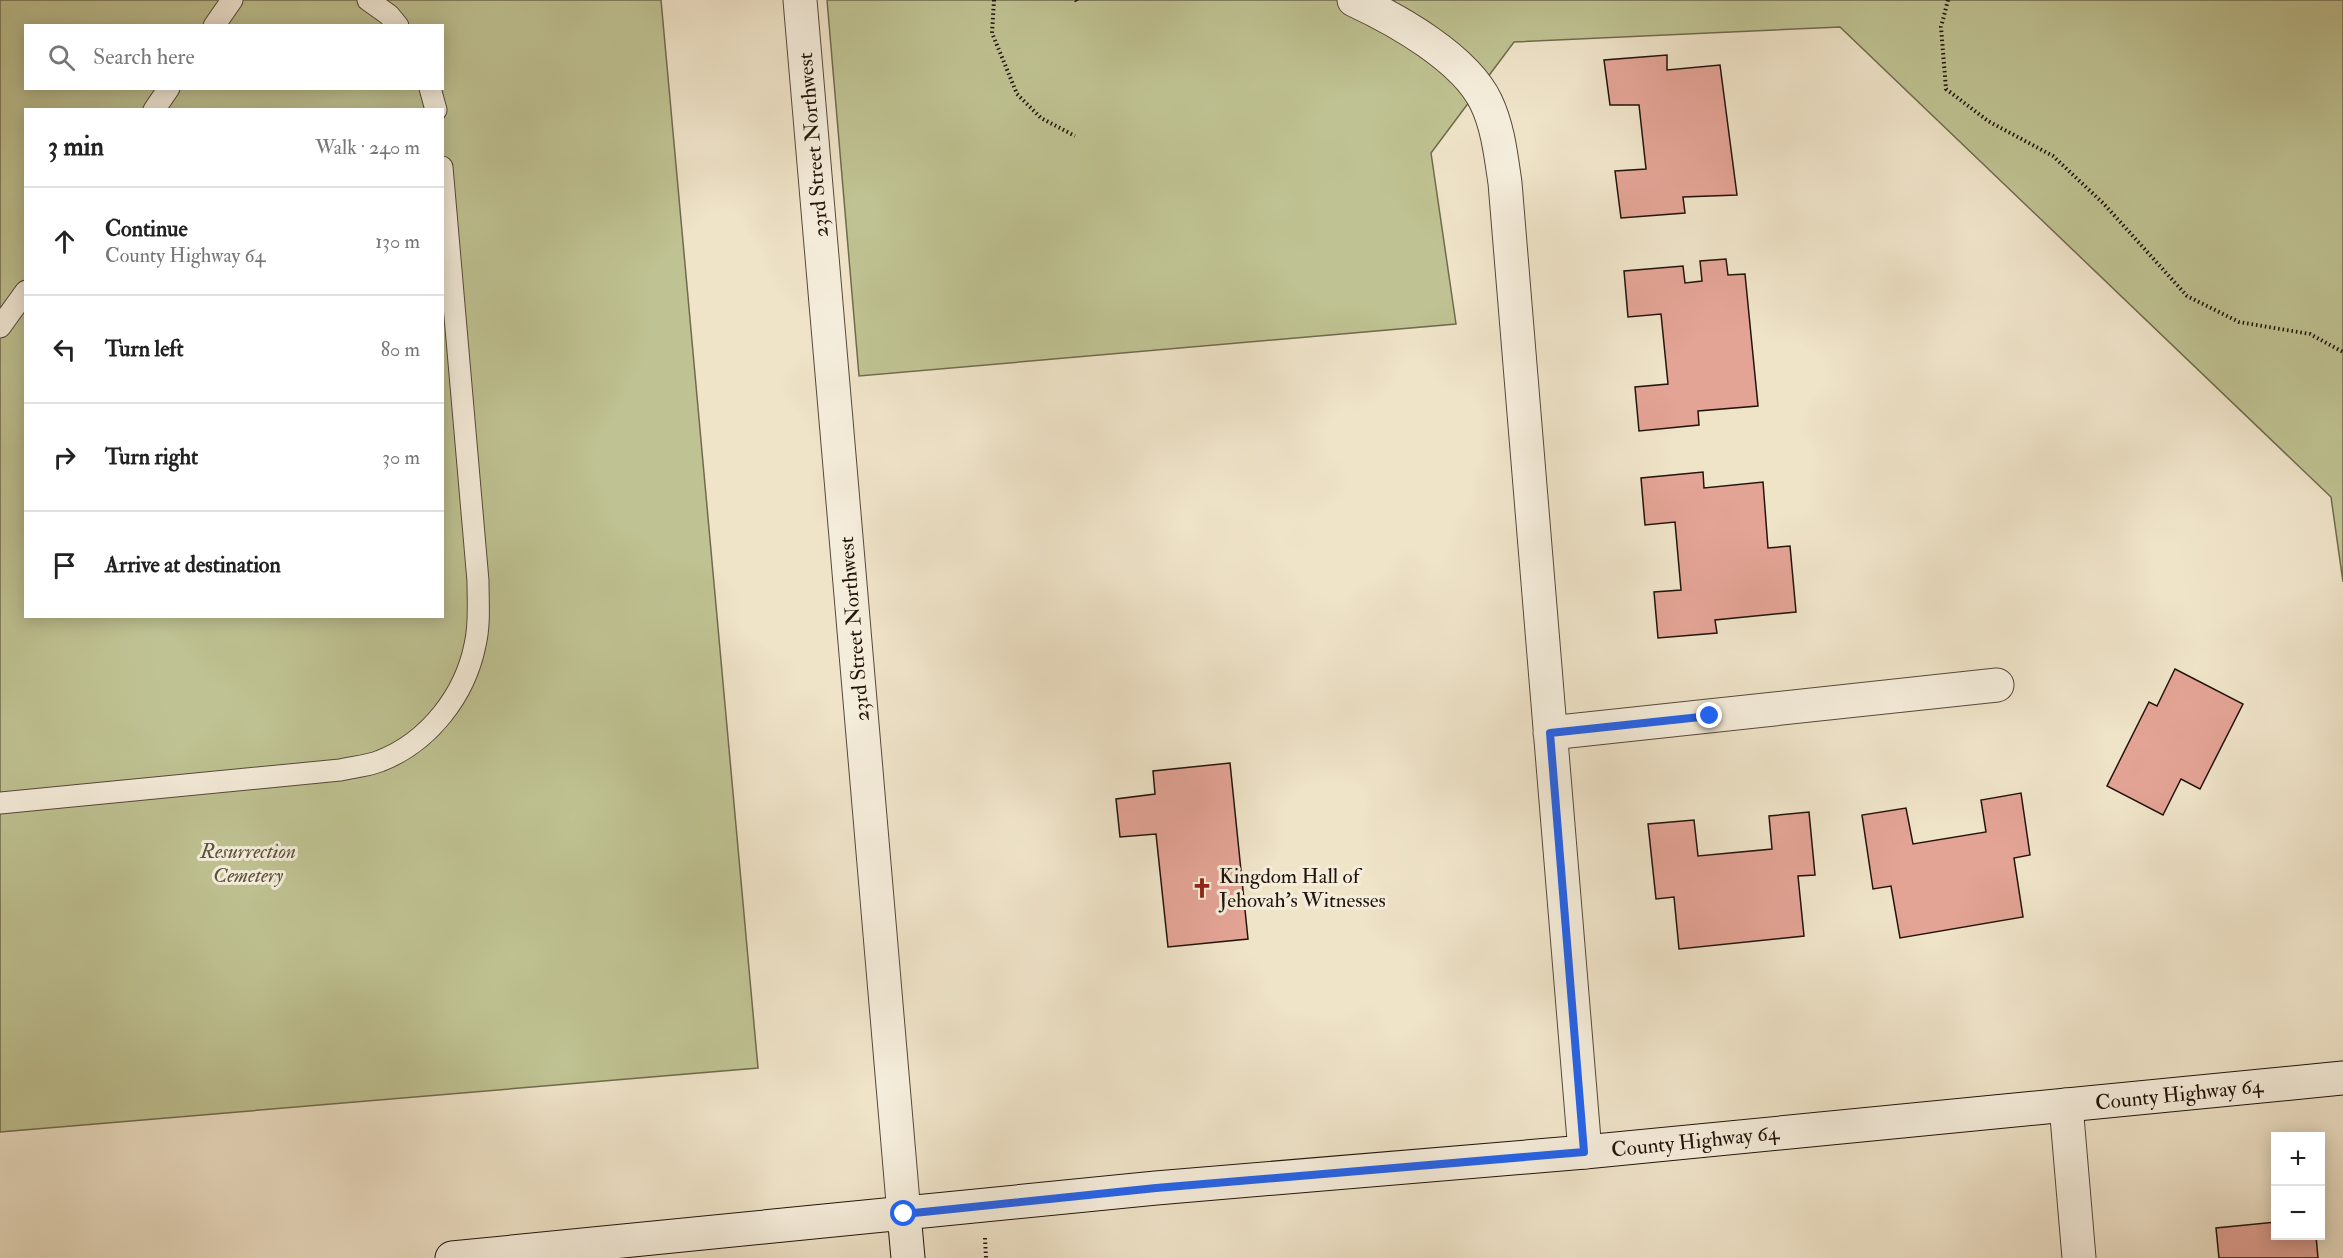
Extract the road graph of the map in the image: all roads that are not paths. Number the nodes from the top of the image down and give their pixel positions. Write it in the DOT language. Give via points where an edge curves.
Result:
graph roads {
  1 [pos="232,0"];
  2 [pos="368,0"];
  3 [pos="800,0"];
  4 [pos="1353,0"];
  5 [pos="215,24"];
  6 [pos="396,24"];
  7 [pos="168,90"];
  8 [pos="431,90"];
  9 [pos="155,108"];
  10 [pos="435,108"];
  11 [pos="444,190"];
  12 [pos="24,294"];
  13 [pos="0,327"];
  14 [pos="1997,685"];
  15 [pos="1550,733"];
  16 [pos="0,803"];
  17 [pos="2343,1078"];
  18 [pos="2066,1105"];
  19 [pos="1584,1152"];
  20 [pos="904,1214"];
  21 [pos="452,1258"];
  22 [pos="908,1258"];
  23 [pos="2079,1258"];
  1 -- 5 [label="lane"];
  2 -- 6 [label="lane"];
  3 -- 20 [label="street, 23rd Street Northwest"];
  4 -- 15 [label="street" via="1422,37 1456,66 1486,102 1497,137 1505,183"];
  7 -- 9 [label="lane"];
  8 -- 10 [label="lane"];
  11 -- 16 [label="lane" via="478,581 476,644 457,695 414,742 381,761 340,771"];
  12 -- 13 [label="lane"];
  14 -- 15 [label="street"];
  15 -- 19 [label="street"];
  17 -- 18 [label="street, County Highway 64"];
  18 -- 19 [label="street, County Highway 64"];
  18 -- 23 [label="street"];
  19 -- 20 [label="street, County Highway 64" via="1145,1189"];
  20 -- 21 [label="street, County Highway 64"];
  20 -- 22 [label="street, 23rd Street Northwest"];
}
